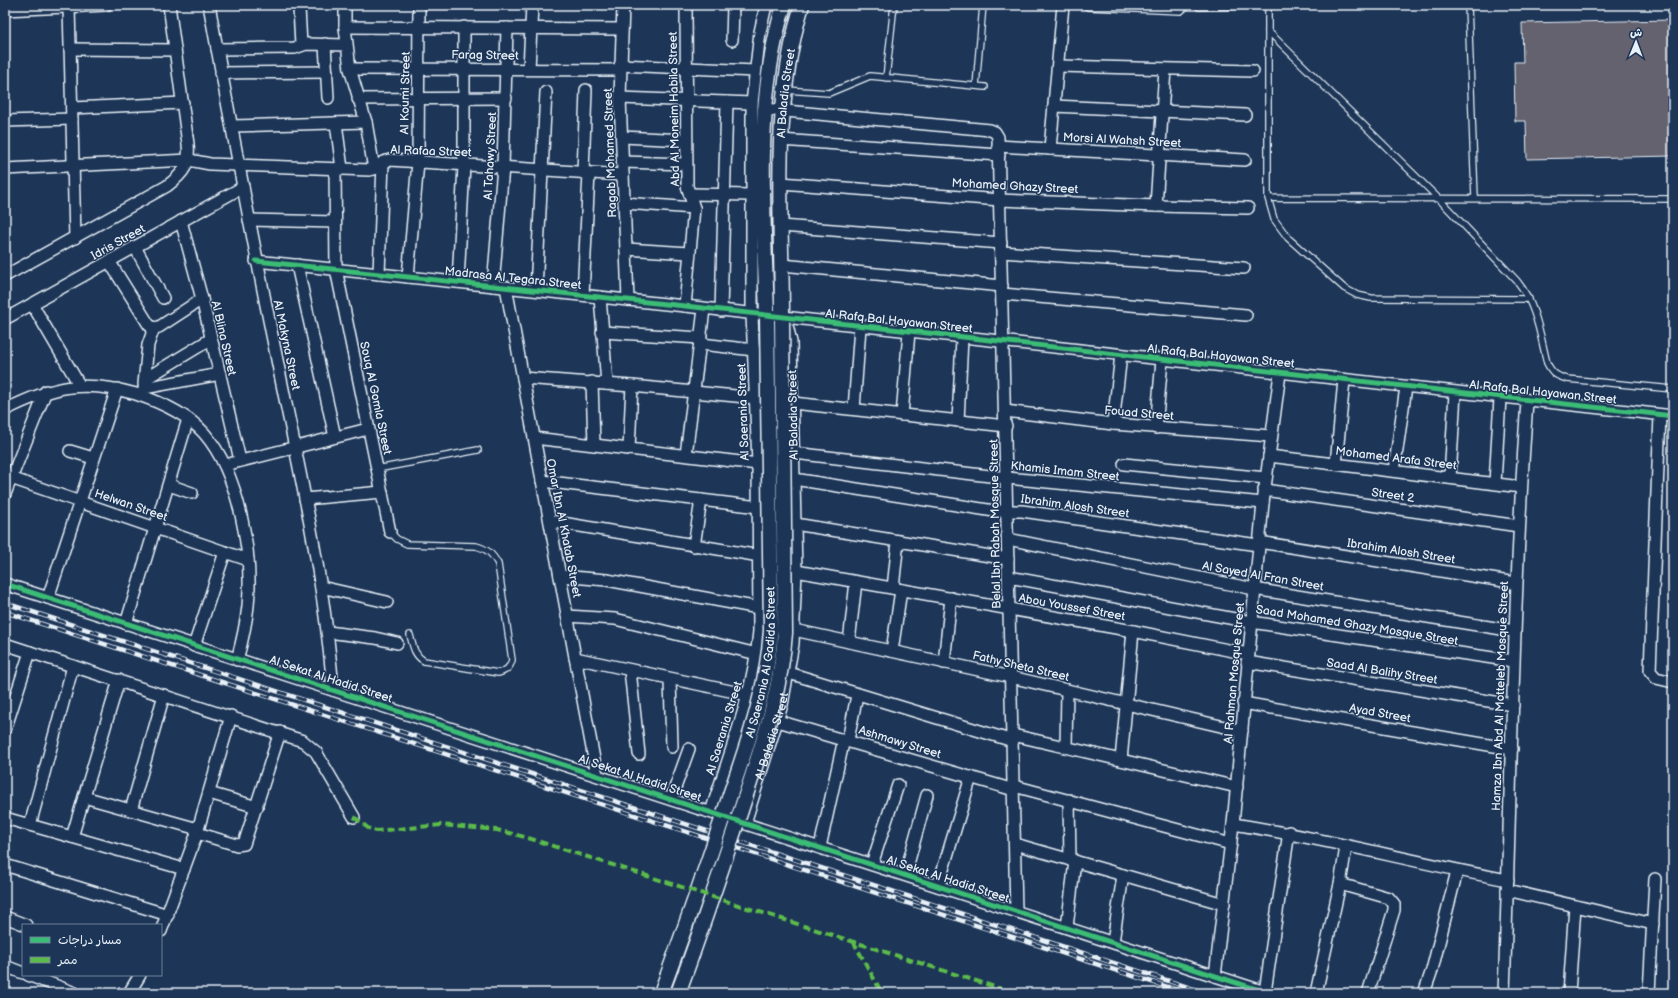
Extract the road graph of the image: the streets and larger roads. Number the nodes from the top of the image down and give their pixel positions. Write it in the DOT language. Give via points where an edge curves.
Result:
graph roads {
  1 [pos="106,5"];
  2 [pos="169,5"];
  3 [pos="209,5"];
  4 [pos="344,5"];
  5 [pos="419,5"];
  6 [pos="532,5"];
  7 [pos="623,5"];
  8 [pos="686,5"];
  9 [pos="733,5"];
  10 [pos="766,5"];
  11 [pos="784,5"];
  12 [pos="802,5"];
  13 [pos="1064,5"];
  14 [pos="86,6"];
  15 [pos="25,7"];
  16 [pos="69,7"];
  17 [pos="299,8"];
  18 [pos="5,10"];
  19 [pos="419,27"];
  20 [pos="464,27"];
  21 [pos="345,28"];
  22 [pos="507,28"];
  23 [pos="530,28"];
  24 [pos="622,29"];
  25 [pos="732,40"];
  26 [pos="325,44"];
  27 [pos="301,45"];
  28 [pos="346,45"];
  29 [pos="70,49"];
  30 [pos="217,49"];
  31 [pos="175,50"];
  32 [pos="1058,66"];
  33 [pos="620,67"];
  34 [pos="419,68"];
  35 [pos="465,68"];
  36 [pos="686,68"];
  37 [pos="350,69"];
  38 [pos="507,69"];
  39 [pos="529,69"];
  40 [pos="1165,69"];
  41 [pos="755,71"];
  42 [pos="1253,71"];
  43 [pos="327,72"];
  44 [pos="222,73"];
  45 [pos="586,90"];
  46 [pos="546,92"];
  47 [pos="328,98"];
  48 [pos="464,98"];
  49 [pos="506,98"];
  50 [pos="620,98"];
  51 [pos="358,99"];
  52 [pos="418,99"];
  53 [pos="686,100"];
  54 [pos="727,102"];
  55 [pos="182,104"];
  56 [pos="758,106"];
  57 [pos="1054,106"];
  58 [pos="782,110"];
  59 [pos="1161,111"];
  60 [pos="72,114"];
  61 [pos="1245,115"];
  62 [pos="5,121"];
  63 [pos="366,122"];
  64 [pos="336,123"];
  65 [pos="232,126"];
  66 [pos="622,137"];
  67 [pos="686,140"];
  68 [pos="780,140"];
  69 [pos="998,146"];
  70 [pos="1050,149"];
  71 [pos="1159,155"];
  72 [pos="189,160"];
  73 [pos="1245,160"];
  74 [pos="418,162"];
  75 [pos="623,162"];
  76 [pos="686,164"];
  77 [pos="464,165"];
  78 [pos="73,166"];
  79 [pos="239,166"];
  80 [pos="379,166"];
  81 [pos="503,167"];
  82 [pos="5,169"];
  83 [pos="338,169"];
  84 [pos="543,170"];
  85 [pos="586,173"];
  86 [pos="623,176"];
  87 [pos="781,183"];
  88 [pos="243,187"];
  89 [pos="690,194"];
  90 [pos="724,194"];
  91 [pos="752,195"];
  92 [pos="1000,200"];
  93 [pos="624,203"];
  94 [pos="1156,206"];
  95 [pos="694,208"];
  96 [pos="1248,208"];
  97 [pos="249,220"];
  98 [pos="181,221"];
  99 [pos="335,222"];
  100 [pos="781,226"];
  101 [pos="74,238"];
  102 [pos="136,247"];
  103 [pos="1001,247"];
  104 [pos="626,249"];
  105 [pos="690,253"];
  106 [pos="109,261"];
  107 [pos="256,261"];
  108 [pos="297,265"];
  109 [pos="782,265"];
  110 [pos="1244,268"];
  111 [pos="336,269"];
  112 [pos="379,274"];
  113 [pos="5,276"];
  114 [pos="408,277"];
  115 [pos="458,282"];
  116 [pos="493,286"];
  117 [pos="506,287"];
  118 [pos="536,290"];
  119 [pos="1002,290"];
  120 [pos="584,295"];
  121 [pos="600,297"];
  122 [pos="163,298"];
  123 [pos="202,300"];
  124 [pos="628,300"];
  125 [pos="32,304"];
  126 [pos="684,306"];
  127 [pos="704,309"];
  128 [pos="721,311"];
  129 [pos="752,314"];
  130 [pos="1246,315"];
  131 [pos="767,316"];
  132 [pos="782,318"];
  133 [pos="5,319"];
  134 [pos="860,327"];
  135 [pos="154,328"];
  136 [pos="602,332"];
  137 [pos="909,332"];
  138 [pos="962,338"];
  139 [pos="212,339"];
  140 [pos="701,341"];
  141 [pos="1004,342"];
  142 [pos="754,350"];
  143 [pos="1121,355"];
  144 [pos="1162,360"];
  145 [pos="1280,373"];
  146 [pos="220,374"];
  147 [pos="523,378"];
  148 [pos="1344,380"];
  149 [pos="592,382"];
  150 [pos="607,384"];
  151 [pos="80,386"];
  152 [pos="632,386"];
  153 [pos="1406,387"];
  154 [pos="144,388"];
  155 [pos="117,389"];
  156 [pos="46,392"];
  157 [pos="694,392"];
  158 [pos="1455,393"];
  159 [pos="756,398"];
  160 [pos="1500,398"];
  161 [pos="1527,401"];
  162 [pos="793,403"];
  163 [pos="854,409"];
  164 [pos="5,410"];
  165 [pos="1005,411"];
  166 [pos="902,415"];
  167 [pos="1660,415"];
  168 [pos="1673,416"];
  169 [pos="188,419"];
  170 [pos="958,421"];
  171 [pos="1113,424"];
  172 [pos="1006,426"];
  173 [pos="1156,428"];
  174 [pos="368,429"];
  175 [pos="1271,436"];
  176 [pos="335,437"];
  177 [pos="534,438"];
  178 [pos="594,444"];
  179 [pos="294,447"];
  180 [pos="629,448"];
  181 [pos="70,451"];
  182 [pos="794,452"];
  183 [pos="686,455"];
  184 [pos="1268,456"];
  185 [pos="93,458"];
  186 [pos="240,460"];
  187 [pos="758,464"];
  188 [pos="1124,464"];
  189 [pos="1336,464"];
  190 [pos="225,465"];
  191 [pos="1394,471"];
  192 [pos="8,477"];
  193 [pos="1007,478"];
  194 [pos="1266,478"];
  195 [pos="1450,478"];
  196 [pos="794,479"];
  197 [pos="542,481"];
  198 [pos="1495,483"];
  199 [pos="169,485"];
  200 [pos="1521,487"];
  201 [pos="1264,490"];
  202 [pos="382,492"];
  203 [pos="192,493"];
  204 [pos="5,494"];
  205 [pos="305,499"];
  206 [pos="701,500"];
  207 [pos="79,501"];
  208 [pos="1262,503"];
  209 [pos="759,507"];
  210 [pos="1007,511"];
  211 [pos="550,521"];
  212 [pos="795,524"];
  213 [pos="1519,526"];
  214 [pos="156,528"];
  215 [pos="390,532"];
  216 [pos="1008,539"];
  217 [pos="898,541"];
  218 [pos="1258,543"];
  219 [pos="694,546"];
  220 [pos="225,552"];
  221 [pos="760,556"];
  222 [pos="1008,559"];
  223 [pos="248,560"];
  224 [pos="796,571"];
  225 [pos="560,576"];
  226 [pos="1009,577"];
  227 [pos="856,582"];
  228 [pos="1516,583"];
  229 [pos="5,584"];
  230 [pos="321,587"];
  231 [pos="897,589"];
  232 [pos="1254,589"];
  233 [pos="48,598"];
  234 [pos="951,598"];
  235 [pos="387,602"];
  236 [pos="759,608"];
  237 [pos="1009,609"];
  238 [pos="568,616"];
  239 [pos="1251,622"];
  240 [pos="126,624"];
  241 [pos="794,630"];
  242 [pos="1133,631"];
  243 [pos="1514,631"];
  244 [pos="328,632"];
  245 [pos="849,642"];
  246 [pos="397,643"];
  247 [pos="5,644"];
  248 [pos="194,646"];
  249 [pos="30,652"];
  250 [pos="892,652"];
  251 [pos="757,654"];
  252 [pos="575,658"];
  253 [pos="1248,658"];
  254 [pos="237,660"];
  255 [pos="1513,661"];
  256 [pos="944,663"];
  257 [pos="73,666"];
  258 [pos="630,670"];
  259 [pos="789,673"];
  260 [pos="1011,677"];
  261 [pos="670,679"];
  262 [pos="119,680"];
  263 [pos="1673,682"];
  264 [pos="332,690"];
  265 [pos="1067,690"];
  266 [pos="164,695"];
  267 [pos="857,695"];
  268 [pos="749,696"];
  269 [pos="1126,703"];
  270 [pos="1244,703"];
  271 [pos="1513,705"];
  272 [pos="8,708"];
  273 [pos="231,716"];
  274 [pos="778,720"];
  275 [pos="5,730"];
  276 [pos="1242,731"];
  277 [pos="280,732"];
  278 [pos="1013,738"];
  279 [pos="846,740"];
  280 [pos="672,747"];
  281 [pos="1066,747"];
  282 [pos="689,749"];
  283 [pos="1512,749"];
  284 [pos="639,754"];
  285 [pos="1121,760"];
  286 [pos="597,775"];
  287 [pos="971,777"];
  288 [pos="898,784"];
  289 [pos="1237,787"];
  290 [pos="1014,788"];
  291 [pos="210,794"];
  292 [pos="927,795"];
  293 [pos="84,797"];
  294 [pos="671,799"];
  295 [pos="1069,800"];
  296 [pos="257,807"];
  297 [pos="131,810"];
  298 [pos="711,812"];
  299 [pos="354,817"];
  300 [pos="5,818"];
  301 [pos="745,823"];
  302 [pos="1234,824"];
  303 [pos="30,825"];
  304 [pos="197,831"];
  305 [pos="1289,832"];
  306 [pos="72,837"];
  307 [pos="1015,844"];
  308 [pos="1231,844"];
  309 [pos="820,847"];
  310 [pos="1346,847"];
  311 [pos="1073,860"];
  312 [pos="872,864"];
  313 [pos="5,865"];
  314 [pos="184,869"];
  315 [pos="1456,871"];
  316 [pos="905,875"];
  317 [pos="1123,875"];
  318 [pos="1655,879"];
  319 [pos="1340,884"];
  320 [pos="1508,885"];
  321 [pos="938,886"];
  322 [pos="1224,904"];
  323 [pos="1575,906"];
  324 [pos="1016,911"];
  325 [pos="168,915"];
  326 [pos="5,917"];
  327 [pos="23,924"];
  328 [pos="1653,924"];
  329 [pos="1067,927"];
  330 [pos="162,929"];
  331 [pos="1113,942"];
  332 [pos="5,966"];
  333 [pos="22,973"];
  334 [pos="31,976"];
  335 [pos="139,976"];
  336 [pos="1215,976"];
  337 [pos="1266,992"];
  338 [pos="75,993"];
  339 [pos="129,993"];
  340 [pos="661,993"];
  341 [pos="678,993"];
  342 [pos="1316,993"];
  343 [pos="1368,993"];
  344 [pos="1424,993"];
  345 [pos="1504,993"];
  346 [pos="1569,993"];
  347 [pos="1649,993"];
  1 -- 14 [label="street"];
  2 -- 31 [label="street"];
  3 -- 30 [label="street, Al Makyna Street"];
  4 -- 21 [label="street"];
  5 -- 19 [label="street, Al Koumi Street"];
  6 -- 23 [label="street"];
  7 -- 24 [label="street, Ragab Mohamed Street"];
  8 -- 36 [label="street, Abd Al Moneim Habila Street"];
  9 -- 25 [label="street"];
  10 -- 41 [label="street, Al Saerania Street"];
  11 -- 56 [label="street, Al Baladia Street"];
  12 -- 58 [label="street, Al Baladia Street" via="790,53"];
  13 -- 32 [label="street"];
  14 -- 16 [label="street"];
  15 -- 16 [label="street"];
  15 -- 18 [label="street"];
  16 -- 29 [label="street"];
  17 -- 27 [label="street"];
  19 -- 20 [label="street"];
  19 -- 21 [label="street"];
  19 -- 34 [label="street, Al Koumi Street"];
  20 -- 22 [label="street"];
  20 -- 35 [label="street"];
  21 -- 28 [label="street"];
  22 -- 23 [label="street"];
  22 -- 38 [label="street, Al Tahawy Street"];
  23 -- 24 [label="street"];
  23 -- 39 [label="street"];
  24 -- 33 [label="street, Ragab Mohamed Street"];
  26 -- 27 [label="street"];
  26 -- 28 [label="street"];
  26 -- 43 [label="street"];
  27 -- 30 [label="street" via="295,48"];
  28 -- 37 [label="street"];
  29 -- 31 [label="street"];
  29 -- 60 [label="street"];
  30 -- 44 [label="street, Al Makyna Street"];
  31 -- 55 [label="street"];
  32 -- 40 [label="street"];
  32 -- 57 [label="street"];
  33 -- 36 [label="street, Farag Street"];
  33 -- 39 [label="street, Farag Street"];
  33 -- 50 [label="street, Ragab Mohamed Street"];
  34 -- 35 [label="street, Farag Street"];
  34 -- 37 [label="street, Farag Street"];
  34 -- 52 [label="street, Al Koumi Street"];
  35 -- 38 [label="street, Farag Street"];
  35 -- 48 [label="street"];
  36 -- 41 [label="street, Farag Street"];
  36 -- 53 [label="street, Abd Al Moneim Habila Street"];
  37 -- 51 [label="street"];
  38 -- 39 [label="street, Farag Street"];
  38 -- 49 [label="street, Al Tahawy Street"];
  40 -- 42 [label="street"];
  40 -- 59 [label="street"];
  41 -- 56 [label="street, Al Saerania Street"];
  43 -- 44 [label="street"];
  43 -- 47 [label="street"];
  44 -- 65 [label="street, Al Makyna Street"];
  45 -- 85 [label="street"];
  46 -- 84 [label="street"];
  48 -- 49 [label="street"];
  48 -- 52 [label="street"];
  48 -- 77 [label="street"];
  49 -- 81 [label="street, Al Tahawy Street"];
  50 -- 53 [label="street"];
  50 -- 66 [label="street, Ragab Mohamed Street"];
  51 -- 52 [label="street"];
  51 -- 63 [label="street"];
  52 -- 74 [label="street, Al Koumi Street"];
  53 -- 54 [label="street"];
  53 -- 67 [label="street, Abd Al Moneim Habila Street"];
  54 -- 56 [label="street"];
  54 -- 90 [label="street"];
  55 -- 60 [label="street"];
  55 -- 72 [label="street"];
  56 -- 58 [label="street"];
  56 -- 91 [label="street, Al Saerania Street"];
  56 -- 131 [label="street, Al Baladia Street" via="763,151"];
  57 -- 59 [label="street"];
  57 -- 70 [label="street"];
  58 -- 68 [label="street, Al Baladia Street"];
  58 -- 69 [label="street" via="990,130 995,132"];
  59 -- 61 [label="street"];
  59 -- 71 [label="street"];
  60 -- 62 [label="street"];
  60 -- 78 [label="street"];
  63 -- 64 [label="street"];
  63 -- 80 [label="street"];
  64 -- 65 [label="street"];
  64 -- 83 [label="street, Souq Al Gomla Street"];
  65 -- 79 [label="street, Al Makyna Street"];
  66 -- 67 [label="street"];
  66 -- 75 [label="street, Ragab Mohamed Street"];
  67 -- 76 [label="street, Abd Al Moneim Habila Street"];
  68 -- 69 [label="street, Morsi Al Wahsh Street"];
  68 -- 87 [label="street, Al Baladia Street"];
  69 -- 70 [label="street, Morsi Al Wahsh Street"];
  69 -- 92 [label="street, Belal Ibn Rabah Mosque Street"];
  70 -- 71 [label="street, Morsi Al Wahsh Street"];
  71 -- 73 [label="street, Morsi Al Wahsh Street"];
  71 -- 94 [label="street"];
  72 -- 78 [label="street, Al Rafaa Street"];
  72 -- 79 [label="street, Al Rafaa Street"];
  72 -- 101 [label="street" via="180,175 167,186"];
  74 -- 77 [label="street, Al Rafaa Street"];
  74 -- 80 [label="street, Al Rafaa Street" via="390,160"];
  74 -- 114 [label="street, Al Koumi Street"];
  75 -- 76 [label="street"];
  75 -- 86 [label="street, Ragab Mohamed Street"];
  76 -- 89 [label="street, Abd Al Moneim Habila Street"];
  77 -- 81 [label="street, Al Rafaa Street"];
  77 -- 115 [label="street"];
  78 -- 82 [label="street, Al Rafaa Street"];
  78 -- 101 [label="street"];
  79 -- 83 [label="street, Al Rafaa Street"];
  79 -- 88 [label="street, Al Makyna Street"];
  80 -- 83 [label="street, Al Rafaa Street"];
  80 -- 112 [label="street"];
  81 -- 84 [label="street, Al Rafaa Street"];
  81 -- 116 [label="street, Al Tahawy Street"];
  83 -- 99 [label="street, Souq Al Gomla Street"];
  84 -- 85 [label="street, Al Rafaa Street"];
  84 -- 118 [label="street"];
  85 -- 86 [label="street, Al Rafaa Street"];
  85 -- 120 [label="street"];
  86 -- 93 [label="street, Ragab Mohamed Street"];
  87 -- 92 [label="street, Mohamed Ghazy Street"];
  87 -- 100 [label="street, Al Baladia Street"];
  88 -- 97 [label="street, Al Makyna Street"];
  88 -- 98 [label="street, Idris Street"];
  89 -- 90 [label="street"];
  89 -- 95 [label="street, Abd Al Moneim Habila Street"];
  90 -- 91 [label="street"];
  90 -- 128 [label="street"];
  91 -- 129 [label="street, Al Saerania Street"];
  92 -- 94 [label="street, Mohamed Ghazy Street"];
  92 -- 103 [label="street, Belal Ibn Rabah Mosque Street"];
  93 -- 95 [label="street"];
  93 -- 104 [label="street, Ragab Mohamed Street"];
  94 -- 96 [label="street, Mohamed Ghazy Street"];
  95 -- 105 [label="street, Abd Al Moneim Habila Street"];
  97 -- 99 [label="street"];
  97 -- 107 [label="street, Al Makyna Street"];
  98 -- 102 [label="street, Idris Street"];
  98 -- 123 [label="street, Al Blina Street"];
  99 -- 111 [label="street, Souq Al Gomla Street"];
  100 -- 103 [label="street"];
  100 -- 109 [label="street, Al Baladia Street"];
  101 -- 113 [label="street"];
  102 -- 106 [label="street, Idris Street"];
  102 -- 122 [label="street"];
  103 -- 110 [label="street"];
  103 -- 119 [label="street, Belal Ibn Rabah Mosque Street"];
  104 -- 105 [label="street"];
  104 -- 124 [label="street, Ragab Mohamed Street"];
  105 -- 126 [label="street, Abd Al Moneim Habila Street"];
  106 -- 125 [label="street, Idris Street"];
  106 -- 135 [label="street" via="149,325"];
  107 -- 108 [label="street, Madrasa Al Tegara Street"];
  107 -- 179 [label="street, Al Makyna Street"];
  108 -- 111 [label="street, Madrasa Al Tegara Street"];
  108 -- 176 [label="street"];
  109 -- 119 [label="street"];
  109 -- 132 [label="street, Al Baladia Street"];
  111 -- 112 [label="street, Madrasa Al Tegara Street"];
  111 -- 174 [label="street, Souq Al Gomla Street"];
  112 -- 114 [label="street, Madrasa Al Tegara Street"];
  114 -- 115 [label="street, Madrasa Al Tegara Street"];
  115 -- 116 [label="street, Madrasa Al Tegara Street"];
  116 -- 117 [label="street, Madrasa Al Tegara Street"];
  117 -- 118 [label="street, Madrasa Al Tegara Street"];
  117 -- 147 [label="street, Omar Ibn Al Khatab Street"];
  118 -- 120 [label="street, Madrasa Al Tegara Street"];
  119 -- 130 [label="street"];
  119 -- 141 [label="street, Belal Ibn Rabah Mosque Street"];
  120 -- 121 [label="street, Madrasa Al Tegara Street"];
  121 -- 124 [label="street, Madrasa Al Tegara Street"];
  121 -- 136 [label="street"];
  123 -- 135 [label="street"];
  123 -- 139 [label="street, Al Blina Street"];
  124 -- 126 [label="street, Madrasa Al Tegara Street"];
  125 -- 133 [label="street, Idris Street"];
  125 -- 151 [label="street"];
  126 -- 127 [label="street, Madrasa Al Tegara Street"];
  127 -- 128 [label="street, Madrasa Al Tegara Street"];
  127 -- 140 [label="street"];
  128 -- 129 [label="street, Madrasa Al Tegara Street"];
  129 -- 131 [label="street, Madrasa Al Tegara Street"];
  129 -- 142 [label="street, Al Saerania Street"];
  131 -- 132 [label="street, Al Rafq Bal Hayawan Street"];
  131 -- 340 [label="street, Al Saerania Al Gadida Street, bridge" via="770,630 768,665 754,724"];
  132 -- 134 [label="street, Al Rafq Bal Hayawan Street"];
  132 -- 162 [label="street, Al Baladia Street" via="790,335"];
  132 -- 341 [label="street, Al Saerania Al Gadida Street, bridge" via="786,633 782,666 772,714 709,909"];
  134 -- 137 [label="street, Al Rafq Bal Hayawan Street"];
  134 -- 163 [label="street"];
  135 -- 154 [label="street" via="148,345"];
  136 -- 140 [label="street"];
  136 -- 150 [label="street"];
  137 -- 138 [label="street, Al Rafq Bal Hayawan Street"];
  137 -- 166 [label="street"];
  138 -- 141 [label="street, Al Rafq Bal Hayawan Street"];
  138 -- 170 [label="street"];
  139 -- 146 [label="street, Al Blina Street"];
  139 -- 154 [label="street"];
  140 -- 142 [label="street"];
  140 -- 157 [label="street"];
  141 -- 143 [label="street, Al Rafq Bal Hayawan Street"];
  141 -- 165 [label="street, Belal Ibn Rabah Mosque Street"];
  142 -- 159 [label="street, Al Saerania Street"];
  143 -- 144 [label="street, Al Rafq Bal Hayawan Street"];
  143 -- 171 [label="street"];
  144 -- 145 [label="street, Al Rafq Bal Hayawan Street"];
  144 -- 173 [label="street"];
  145 -- 148 [label="street, Al Rafq Bal Hayawan Street"];
  145 -- 175 [label="street, Al Rahman Mosque Street"];
  146 -- 154 [label="street"];
  146 -- 186 [label="street, Al Blina Street"];
  147 -- 149 [label="street"];
  147 -- 177 [label="street, Omar Ibn Al Khatab Street"];
  148 -- 153 [label="street, Al Rafq Bal Hayawan Street"];
  148 -- 189 [label="street"];
  149 -- 150 [label="street"];
  149 -- 178 [label="street"];
  150 -- 152 [label="street"];
  151 -- 155 [label="street"];
  151 -- 156 [label="street"];
  152 -- 157 [label="street"];
  152 -- 180 [label="street"];
  153 -- 158 [label="street, Al Rafq Bal Hayawan Street"];
  153 -- 191 [label="street"];
  154 -- 155 [label="street"];
  154 -- 169 [label="street" via="166,406"];
  155 -- 185 [label="street"];
  156 -- 164 [label="street"];
  156 -- 192 [label="street"];
  157 -- 159 [label="street"];
  157 -- 183 [label="street"];
  158 -- 160 [label="street, Al Rafq Bal Hayawan Street"];
  158 -- 195 [label="street"];
  159 -- 187 [label="street, Al Saerania Street"];
  160 -- 161 [label="street, Al Rafq Bal Hayawan Street"];
  160 -- 198 [label="street"];
  161 -- 167 [label="street, Al Rafq Bal Hayawan Street"];
  161 -- 200 [label="street, Hamza Ibn Abd Al Motteleb Mosque Street"];
  162 -- 163 [label="street"];
  162 -- 182 [label="street, Al Baladia Street"];
  163 -- 166 [label="street"];
  165 -- 171 [label="street, Fouad Street"];
  165 -- 172 [label="street, Belal Ibn Rabah Mosque Street"];
  166 -- 170 [label="street"];
  167 -- 168 [label="street, Al Rafq Bal Hayawan Street"];
  167 -- 263 [label="street" via="1650,671 1656,678"];
  169 -- 190 [label="street" via="203,432"];
  169 -- 199 [label="street"];
  170 -- 172 [label="street"];
  171 -- 173 [label="street, Fouad Street"];
  172 -- 193 [label="street, Belal Ibn Rabah Mosque Street"];
  173 -- 175 [label="street, Fouad Street"];
  174 -- 176 [label="street"];
  174 -- 202 [label="street, Souq Al Gomla Street"];
  175 -- 184 [label="street, Al Rahman Mosque Street"];
  176 -- 179 [label="street"];
  177 -- 178 [label="street"];
  177 -- 197 [label="street, Omar Ibn Al Khatab Street"];
  178 -- 180 [label="street"];
  179 -- 186 [label="street"];
  179 -- 205 [label="street, Al Makyna Street"];
  180 -- 183 [label="street"];
  181 -- 185 [label="street"];
  182 -- 193 [label="street, Khamis Imam Street"];
  182 -- 196 [label="street, Al Baladia Street"];
  183 -- 187 [label="street"];
  184 -- 189 [label="street, Mohamed Arafa Street"];
  184 -- 194 [label="street, Al Rahman Mosque Street"];
  185 -- 207 [label="street"];
  186 -- 190 [label="street"];
  187 -- 209 [label="street, Al Saerania Street"];
  188 -- 194 [label="street"];
  189 -- 191 [label="street, Mohamed Arafa Street"];
  190 -- 223 [label="street" via="239,511"];
  191 -- 195 [label="street, Mohamed Arafa Street"];
  192 -- 204 [label="street"];
  192 -- 207 [label="street, Helwan Street"];
  193 -- 208 [label="street, Khamis Imam Street"];
  193 -- 210 [label="street, Belal Ibn Rabah Mosque Street"];
  194 -- 201 [label="street, Al Rahman Mosque Street"];
  195 -- 198 [label="street, Mohamed Arafa Street"];
  196 -- 210 [label="street, Ibrahim Alosh Street"];
  196 -- 212 [label="street, Al Baladia Street"];
  197 -- 206 [label="street"];
  197 -- 211 [label="street, Omar Ibn Al Khatab Street"];
  198 -- 200 [label="street, Mohamed Arafa Street"];
  199 -- 203 [label="street"];
  199 -- 214 [label="street"];
  200 -- 213 [label="street, Hamza Ibn Abd Al Motteleb Mosque Street"];
  201 -- 208 [label="street, Al Rahman Mosque Street"];
  201 -- 213 [label="street, Street 2"];
  202 -- 205 [label="street"];
  202 -- 215 [label="street, Souq Al Gomla Street"];
  205 -- 230 [label="street, Al Makyna Street"];
  206 -- 209 [label="street"];
  206 -- 219 [label="street"];
  207 -- 214 [label="street, Helwan Street"];
  207 -- 233 [label="street"];
  208 -- 218 [label="street, Al Rahman Mosque Street"];
  209 -- 221 [label="street, Al Saerania Street"];
  210 -- 216 [label="street, Belal Ibn Rabah Mosque Street"];
  210 -- 218 [label="street, Ibrahim Alosh Street"];
  211 -- 219 [label="street"];
  211 -- 225 [label="street, Omar Ibn Al Khatab Street"];
  212 -- 217 [label="street"];
  212 -- 224 [label="street, Al Baladia Street"];
  213 -- 228 [label="street, Hamza Ibn Abd Al Motteleb Mosque Street"];
  214 -- 220 [label="street, Helwan Street"];
  214 -- 240 [label="street"];
  216 -- 222 [label="street, Belal Ibn Rabah Mosque Street"];
  216 -- 232 [label="street, Al Sayed Al Fran Street"];
  217 -- 222 [label="street"];
  217 -- 231 [label="street"];
  218 -- 228 [label="street, Ibrahim Alosh Street"];
  218 -- 232 [label="street, Al Rahman Mosque Street"];
  219 -- 221 [label="street"];
  220 -- 223 [label="street, Helwan Street"];
  220 -- 248 [label="street"];
  221 -- 236 [label="street, Al Saerania Street"];
  222 -- 226 [label="street, Belal Ibn Rabah Mosque Street"];
  223 -- 254 [label="street" via="248,606"];
  224 -- 227 [label="street, Abou Youssef Street"];
  224 -- 241 [label="street, Al Baladia Street"];
  225 -- 236 [label="street" via="607,580"];
  225 -- 238 [label="street, Omar Ibn Al Khatab Street"];
  226 -- 237 [label="street, Belal Ibn Rabah Mosque Street"];
  226 -- 239 [label="street, Saad Mohamed Ghazy Mosque Street"];
  227 -- 231 [label="street, Abou Youssef Street"];
  227 -- 245 [label="street"];
  228 -- 243 [label="street, Hamza Ibn Abd Al Motteleb Mosque Street"];
  229 -- 233 [label="street, Al Sekat Al Hadid Street"];
  230 -- 235 [label="street"];
  230 -- 244 [label="street, Al Makyna Street"];
  231 -- 234 [label="street, Abou Youssef Street"];
  231 -- 250 [label="street"];
  232 -- 239 [label="street, Al Rahman Mosque Street"];
  232 -- 243 [label="street, Al Sayed Al Fran Street"];
  233 -- 240 [label="street, Al Sekat Al Hadid Street"];
  234 -- 237 [label="street, Abou Youssef Street"];
  234 -- 256 [label="street"];
  236 -- 251 [label="street, Al Saerania Street"];
  237 -- 242 [label="street, Abou Youssef Street"];
  237 -- 260 [label="street, Belal Ibn Rabah Mosque Street"];
  238 -- 251 [label="street" via="616,619"];
  238 -- 252 [label="street, Omar Ibn Al Khatab Street"];
  239 -- 253 [label="street, Al Rahman Mosque Street"];
  239 -- 255 [label="street, Saad Mohamed Ghazy Mosque Street"];
  240 -- 248 [label="street, Al Sekat Al Hadid Street"];
  241 -- 245 [label="street, Fathy Sheta Street"];
  241 -- 259 [label="street, Al Baladia Street"];
  242 -- 253 [label="street, Abou Youssef Street"];
  242 -- 269 [label="street"];
  243 -- 255 [label="street, Hamza Ibn Abd Al Motteleb Mosque Street"];
  244 -- 246 [label="street"];
  244 -- 264 [label="street, Al Makyna Street"];
  245 -- 250 [label="street, Fathy Sheta Street"];
  247 -- 249 [label="street"];
  248 -- 254 [label="street, Al Sekat Al Hadid Street"];
  249 -- 257 [label="street"];
  249 -- 272 [label="street"];
  250 -- 256 [label="street, Fathy Sheta Street"];
  251 -- 268 [label="street, Al Saerania Street"];
  252 -- 258 [label="street"];
  252 -- 286 [label="street, Omar Ibn Al Khatab Street"];
  253 -- 270 [label="street, Al Rahman Mosque Street"];
  253 -- 271 [label="street, Saad Al Balihy Street"];
  254 -- 264 [label="street, Al Sekat Al Hadid Street"];
  255 -- 271 [label="street, Hamza Ibn Abd Al Motteleb Mosque Street"];
  256 -- 260 [label="street, Fathy Sheta Street"];
  257 -- 262 [label="street"];
  257 -- 303 [label="street"];
  258 -- 261 [label="street"];
  258 -- 284 [label="street"];
  259 -- 267 [label="street"];
  259 -- 274 [label="street, Al Baladia Street"];
  260 -- 265 [label="street, Fathy Sheta Street"];
  260 -- 278 [label="street, Belal Ibn Rabah Mosque Street"];
  261 -- 268 [label="street"];
  261 -- 280 [label="street"];
  262 -- 266 [label="street"];
  262 -- 293 [label="street"];
  264 -- 286 [label="street, Al Sekat Al Hadid Street"];
  265 -- 269 [label="street, Fathy Sheta Street"];
  265 -- 281 [label="street"];
  266 -- 273 [label="street"];
  266 -- 297 [label="street"];
  267 -- 278 [label="street"];
  267 -- 279 [label="street"];
  268 -- 298 [label="street, Al Saerania Street"];
  269 -- 276 [label="street, Fathy Sheta Street"];
  269 -- 285 [label="street"];
  270 -- 276 [label="street, Al Rahman Mosque Street"];
  270 -- 283 [label="street, Ayad Street"];
  271 -- 283 [label="street, Hamza Ibn Abd Al Motteleb Mosque Street"];
  272 -- 275 [label="street"];
  273 -- 277 [label="street"];
  273 -- 291 [label="street"];
  274 -- 279 [label="street, Ashmawy Street"];
  274 -- 301 [label="street, Al Baladia Street"];
  276 -- 289 [label="street, Al Rahman Mosque Street"];
  277 -- 296 [label="street"];
  277 -- 299 [label="street" via="313,748"];
  278 -- 281 [label="street"];
  278 -- 290 [label="street, Belal Ibn Rabah Mosque Street"];
  279 -- 287 [label="street, Ashmawy Street"];
  279 -- 309 [label="street"];
  281 -- 285 [label="street"];
  282 -- 294 [label="street"];
  283 -- 320 [label="street, Hamza Ibn Abd Al Motteleb Mosque Street"];
  285 -- 289 [label="street"];
  286 -- 294 [label="street, Al Sekat Al Hadid Street"];
  287 -- 290 [label="street, Ashmawy Street"];
  287 -- 321 [label="street"];
  288 -- 312 [label="street"];
  289 -- 302 [label="street, Al Rahman Mosque Street"];
  290 -- 295 [label="street, Ashmawy Street"];
  290 -- 307 [label="street, Belal Ibn Rabah Mosque Street"];
  291 -- 296 [label="street"];
  291 -- 304 [label="street"];
  292 -- 316 [label="street"];
  293 -- 297 [label="street"];
  293 -- 306 [label="street"];
  294 -- 298 [label="street, Al Sekat Al Hadid Street"];
  295 -- 308 [label="street, Ashmawy Street"];
  295 -- 311 [label="street"];
  296 -- 304 [label="street" via="244,844 237,845"];
  297 -- 304 [label="street"];
  298 -- 301 [label="street, Al Sekat Al Hadid Street"];
  300 -- 303 [label="street"];
  301 -- 309 [label="street, Al Sekat Al Hadid Street"];
  302 -- 305 [label="street"];
  302 -- 308 [label="street, Al Rahman Mosque Street"];
  303 -- 306 [label="street"];
  304 -- 314 [label="street"];
  305 -- 310 [label="street"];
  305 -- 337 [label="street"];
  306 -- 314 [label="street"];
  307 -- 311 [label="street"];
  307 -- 324 [label="street, Belal Ibn Rabah Mosque Street"];
  308 -- 322 [label="street, Al Rahman Mosque Street"];
  309 -- 312 [label="street, Al Sekat Al Hadid Street"];
  310 -- 315 [label="street"];
  310 -- 319 [label="street"];
  311 -- 317 [label="street"];
  311 -- 329 [label="street"];
  312 -- 316 [label="street, Al Sekat Al Hadid Street"];
  313 -- 325 [label="street"];
  314 -- 325 [label="street"];
  315 -- 320 [label="street"];
  315 -- 344 [label="street"];
  316 -- 321 [label="street, Al Sekat Al Hadid Street"];
  317 -- 322 [label="street"];
  317 -- 331 [label="street"];
  318 -- 328 [label="street"];
  319 -- 342 [label="street"];
  319 -- 343 [label="street" via="1389,898 1394,904"];
  320 -- 323 [label="street"];
  320 -- 345 [label="street, Hamza Ibn Abd Al Motteleb Mosque Street"];
  321 -- 324 [label="street, Al Sekat Al Hadid Street"];
  322 -- 336 [label="street, Al Rahman Mosque Street"];
  323 -- 328 [label="street"];
  323 -- 346 [label="street"];
  324 -- 329 [label="street, Al Sekat Al Hadid Street"];
  325 -- 330 [label="street"];
  326 -- 327 [label="street"];
  328 -- 347 [label="street"];
  329 -- 331 [label="street, Al Sekat Al Hadid Street"];
  331 -- 336 [label="street, Al Sekat Al Hadid Street"];
  332 -- 333 [label="street"];
  334 -- 338 [label="street"];
  335 -- 339 [label="street"];
  336 -- 337 [label="street, Al Sekat Al Hadid Street"];
}
